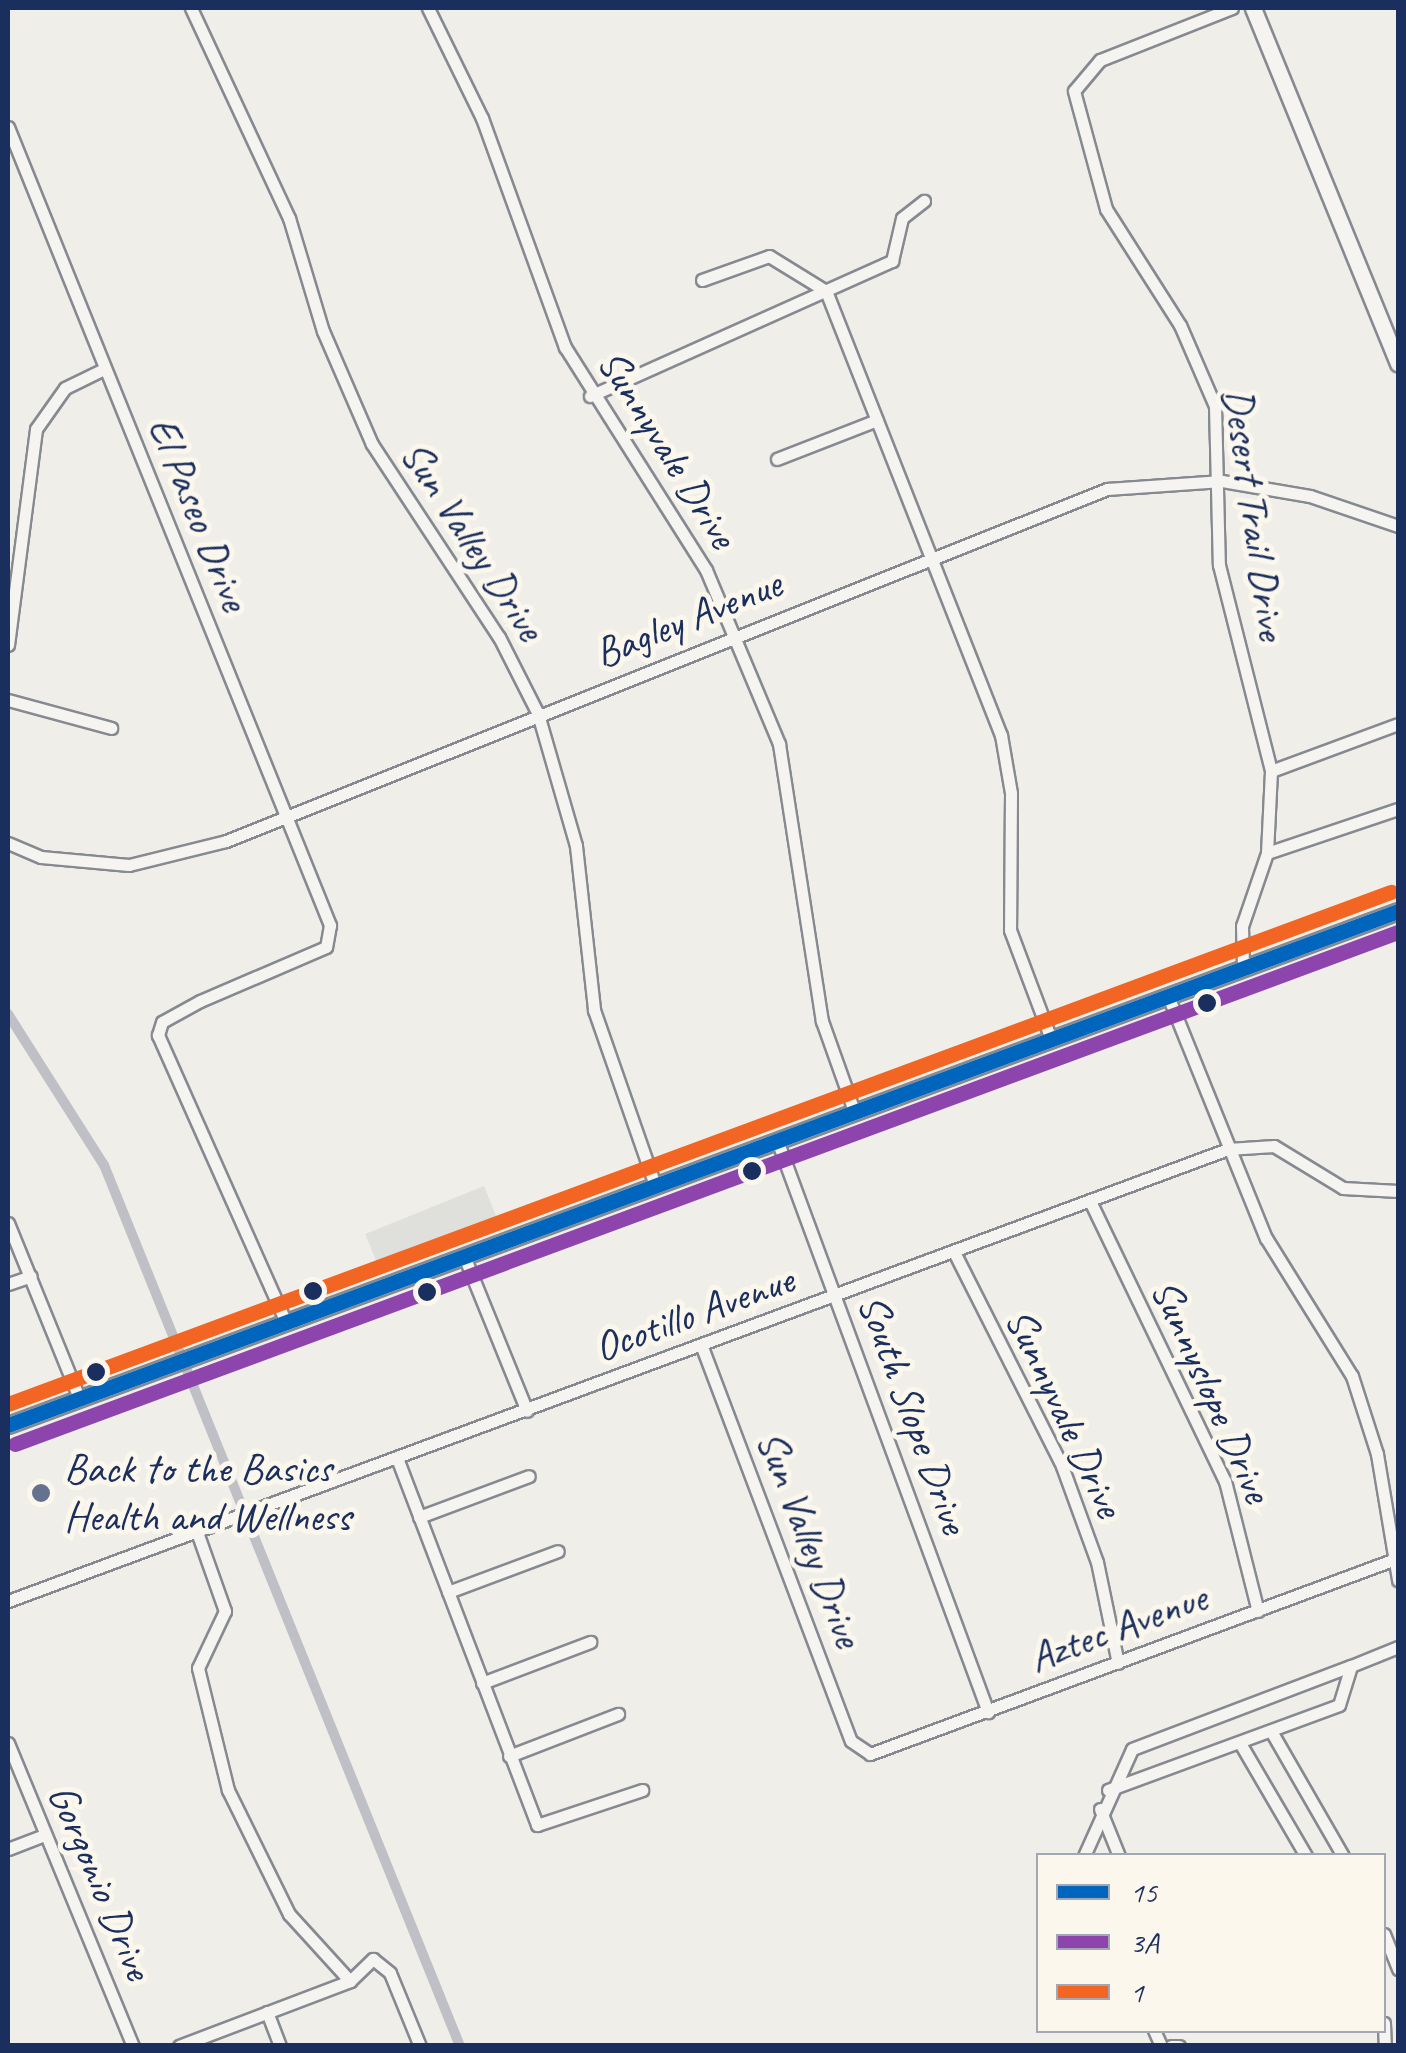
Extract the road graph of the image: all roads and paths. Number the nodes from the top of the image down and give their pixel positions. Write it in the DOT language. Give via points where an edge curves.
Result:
graph roads {
  1 [pos="192,8"];
  2 [pos="428,8"];
  3 [pos="1232,8"];
  4 [pos="1253,8"];
  5 [pos="8,126"];
  6 [pos="924,202"];
  7 [pos="702,280"];
  8 [pos="826,291"];
  9 [pos="1398,364"];
  10 [pos="104,369"];
  11 [pos="590,396"];
  12 [pos="877,420"];
  13 [pos="776,460"];
  14 [pos="1222,481"];
  15 [pos="1398,526"];
  16 [pos="931,555"];
  17 [pos="736,635"];
  18 [pos="8,645"];
  19 [pos="8,700"];
  20 [pos="538,714"];
  21 [pos="1398,724"];
  22 [pos="111,728"];
  23 [pos="1271,771"];
  24 [pos="1398,809"];
  25 [pos="287,818"];
  26 [pos="8,843"];
  27 [pos="1267,853"];
  28 [pos="1398,911"];
  29 [pos="1243,968"];
  30 [pos="1168,996"];
  31 [pos="1051,1039"];
  32 [pos="854,1112"];
  33 [pos="777,1140"];
  34 [pos="1228,1149"];
  35 [pos="654,1185"];
  36 [pos="1398,1190"];
  37 [pos="1090,1204"];
  38 [pos="8,1223"];
  39 [pos="954,1252"];
  40 [pos="464,1256"];
  41 [pos="31,1276"];
  42 [pos="8,1284"];
  43 [pos="835,1296"];
  44 [pos="286,1322"];
  45 [pos="702,1347"];
  46 [pos="78,1398"];
  47 [pos="526,1410"];
  48 [pos="8,1425"];
  49 [pos="397,1458"];
  50 [pos="529,1476"];
  51 [pos="419,1517"];
  52 [pos="196,1532"];
  53 [pos="558,1551"];
  54 [pos="1395,1559"];
  55 [pos="1398,1580"];
  56 [pos="448,1592"];
  57 [pos="8,1601"];
  58 [pos="1258,1611"];
  59 [pos="590,1642"];
  60 [pos="1398,1648"];
  61 [pos="1118,1663"];
  62 [pos="1351,1666"];
  63 [pos="482,1683"];
  64 [pos="988,1712"];
  65 [pos="618,1714"];
  66 [pos="1271,1732"];
  67 [pos="8,1743"];
  68 [pos="1240,1743"];
  69 [pos="860,1750"];
  70 [pos="510,1756"];
  71 [pos="642,1790"];
  72 [pos="1108,1790"];
  73 [pos="1100,1809"];
  74 [pos="45,1835"];
  75 [pos="8,1849"];
  76 [pos="1085,1853"];
  77 [pos="1117,1853"];
  78 [pos="1304,1853"];
  79 [pos="1341,1853"];
  80 [pos="1386,1939"];
  81 [pos="1398,1970"];
  82 [pos="350,1980"];
  83 [pos="266,2012"];
  84 [pos="133,2046"];
  85 [pos="178,2046"];
  86 [pos="280,2046"];
  87 [pos="420,2046"];
  88 [pos="1171,2046"];
  89 [pos="1179,2046"];
  1 -- 20 [label="street, Sun Valley Drive" via="282,200 372,444 499,637"];
  2 -- 11 [label="street, Sunnyvale Drive" via="482,118 542,294"];
  3 -- 14 [label="street, Desert Trail Drive" via="1100,60 1074,90 1106,208 1197,357 1214,406"];
  4 -- 9 [label="main road"];
  5 -- 10 [label="street, El Paseo Drive"];
  6 -- 8 [label="street" via="902,218 892,261"];
  7 -- 8 [label="street" via="770,256"];
  8 -- 11 [label="street"];
  8 -- 12 [label="street"];
  10 -- 18 [label="street" via="65,388 36,430"];
  10 -- 25 [label="street, El Paseo Drive"];
  11 -- 17 [label="street, Sunnyvale Drive" via="698,558"];
  12 -- 13 [label="street"];
  12 -- 16 [label="street"];
  14 -- 15 [label="street, Bagley Avenue" via="1310,496"];
  14 -- 16 [label="street, Bagley Avenue" via="1107,489"];
  14 -- 23 [label="street, Desert Trail Drive" via="1219,564"];
  16 -- 17 [label="street, Bagley Avenue"];
  16 -- 31 [label="street" via="1006,753 1006,908"];
  17 -- 20 [label="street, Bagley Avenue"];
  17 -- 32 [label="street, Sunnyvale Drive" via="778,744 822,1021"];
  19 -- 22 [label="street"];
  20 -- 25 [label="street, Bagley Avenue"];
  20 -- 35 [label="street, Sun Valley Drive" via="576,846 594,1010"];
  21 -- 23 [label="street"];
  23 -- 27 [label="street, Desert Trail Drive"];
  24 -- 27 [label="street"];
  25 -- 26 [label="street, Bagley Avenue" via="128,865 56,860"];
  25 -- 44 [label="street, El Paseo Drive" via="330,924 326,948 159,1028"];
  27 -- 29 [label="street, Desert Trail Drive" via="1242,926"];
  28 -- 29 [label="main road"];
  29 -- 30 [label="main road"];
  30 -- 31 [label="main road"];
  30 -- 34 [label="street"];
  31 -- 32 [label="main road"];
  32 -- 33 [label="main road"];
  33 -- 35 [label="main road"];
  33 -- 43 [label="street, South Slope Drive"];
  34 -- 36 [label="street, Ocotillo Avenue" via="1274,1146 1344,1188"];
  34 -- 37 [label="street, Ocotillo Avenue"];
  34 -- 54 [label="street" via="1266,1238 1321,1314 1352,1376 1377,1454"];
  35 -- 40 [label="main road"];
  37 -- 39 [label="street, Ocotillo Avenue"];
  37 -- 58 [label="street, Sunnyslope Drive" via="1225,1482"];
  38 -- 41 [label="street"];
  39 -- 43 [label="street, Ocotillo Avenue"];
  39 -- 61 [label="street, Sunnyvale Drive" via="1062,1466 1097,1562"];
  40 -- 44 [label="main road"];
  40 -- 47 [label="street"];
  41 -- 42 [label="street"];
  41 -- 46 [label="street"];
  43 -- 45 [label="street, Ocotillo Avenue"];
  43 -- 64 [label="street, South Slope Drive"];
  44 -- 46 [label="main road"];
  45 -- 47 [label="street, Ocotillo Avenue"];
  45 -- 69 [label="street, Sun Valley Drive"];
  46 -- 48 [label="main road"];
  47 -- 49 [label="street, Ocotillo Avenue"];
  49 -- 51 [label="street"];
  49 -- 52 [label="street, Ocotillo Avenue"];
  50 -- 51 [label="street"];
  51 -- 56 [label="street"];
  52 -- 57 [label="street, Ocotillo Avenue"];
  52 -- 82 [label="street" via="225,1611 198,1668 228,1790 289,1914"];
  53 -- 56 [label="street"];
  54 -- 55 [label="street"];
  54 -- 58 [label="street, Aztec Avenue"];
  56 -- 63 [label="street"];
  58 -- 61 [label="street, Aztec Avenue"];
  59 -- 63 [label="street"];
  60 -- 62 [label="street"];
  61 -- 64 [label="street, Aztec Avenue"];
  62 -- 66 [label="street" via="1339,1705"];
  62 -- 72 [label="street" via="1146,1741 1124,1756"];
  63 -- 70 [label="street"];
  64 -- 69 [label="street, Aztec Avenue"];
  65 -- 70 [label="street"];
  66 -- 68 [label="street"];
  66 -- 79 [label="street"];
  67 -- 74 [label="street, Gorgonio Drive"];
  68 -- 72 [label="street"];
  68 -- 78 [label="street"];
  70 -- 71 [label="street" via="537,1825"];
  72 -- 73 [label="street"];
  73 -- 76 [label="street"];
  73 -- 77 [label="street"];
  74 -- 75 [label="street"];
  74 -- 84 [label="street, Gorgonio Drive"];
  80 -- 81 [label="street"];
  82 -- 83 [label="street"];
  82 -- 87 [label="street" via="372,1959 390,1973"];
  83 -- 85 [label="street"];
  83 -- 86 [label="street"];
  88 -- 89 [label="street"];
}
